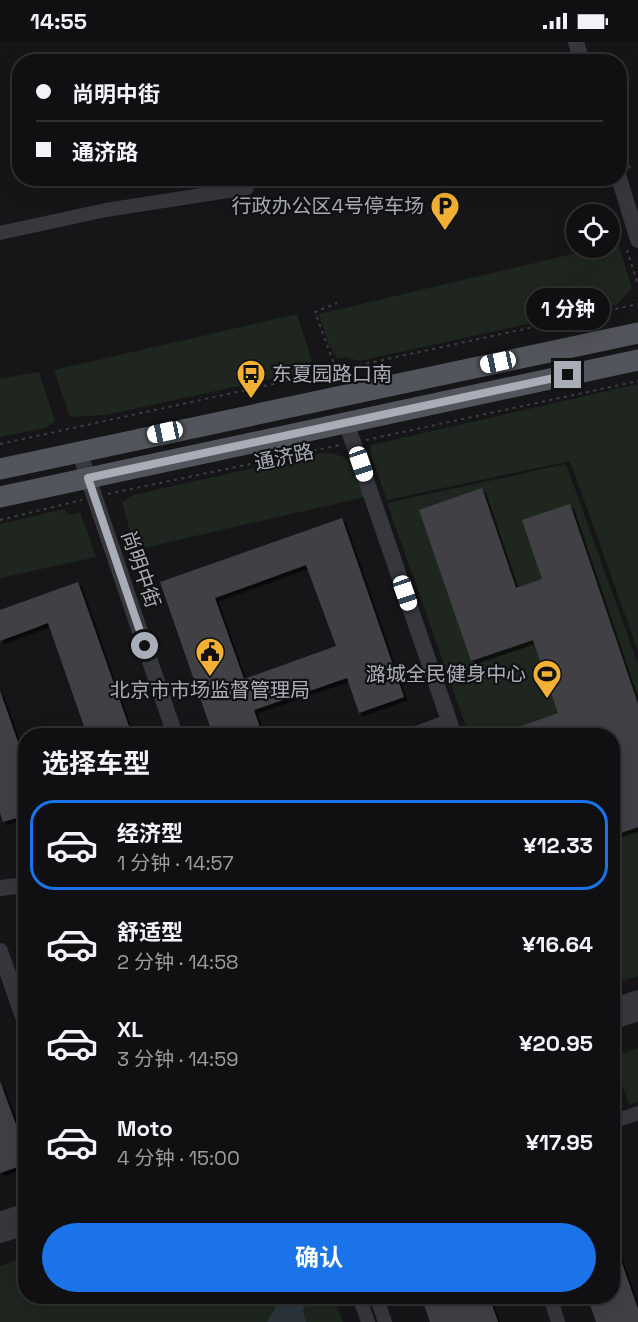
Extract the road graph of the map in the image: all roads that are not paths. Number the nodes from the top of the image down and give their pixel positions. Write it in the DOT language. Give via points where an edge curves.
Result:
graph roads {
  1 [pos="627,186"];
  2 [pos="247,188"];
  3 [pos="0,233"];
  4 [pos="638,240"];
  5 [pos="638,333"];
  6 [pos="638,360"];
  7 [pos="346,422"];
  8 [pos="79,450"];
  9 [pos="0,469"];
  10 [pos="91,487"];
  11 [pos="0,497"];
  12 [pos="173,728"];
  13 [pos="452,728"];
  14 [pos="18,886"];
  15 [pos="0,888"];
  16 [pos="0,951"];
  17 [pos="638,998"];
  18 [pos="18,1002"];
  19 [pos="620,1004"];
  20 [pos="638,1013"];
  21 [pos="620,1019"];
  22 [pos="638,1113"];
  23 [pos="620,1119"];
  24 [pos="18,1214"];
  25 [pos="0,1220"];
  26 [pos="18,1229"];
  27 [pos="0,1235"];
  28 [pos="362,1304"];
  29 [pos="379,1304"];
  30 [pos="552,1304"];
  31 [pos="368,1322"];
  32 [pos="385,1322"];
  33 [pos="558,1322"];
  1 -- 4 [label="street"];
  2 -- 3 [label="street" via="106,210"];
  5 -- 8 [label="main road"];
  6 -- 7 [label="main road, 通济路"];
  7 -- 10 [label="main road, 通济路"];
  7 -- 13 [label="street"];
  8 -- 9 [label="main road"];
  8 -- 10 [label="street, 尚明中街"];
  10 -- 11 [label="main road, 通济路"];
  10 -- 12 [label="street, 尚明中街"];
  14 -- 15 [label="street"];
  16 -- 18 [label="street"];
  17 -- 19 [label="street"];
  20 -- 21 [label="street"];
  22 -- 23 [label="street"];
  24 -- 25 [label="street"];
  26 -- 27 [label="street"];
  28 -- 31 [label="street"];
  29 -- 32 [label="street"];
  30 -- 33 [label="street"];
}
